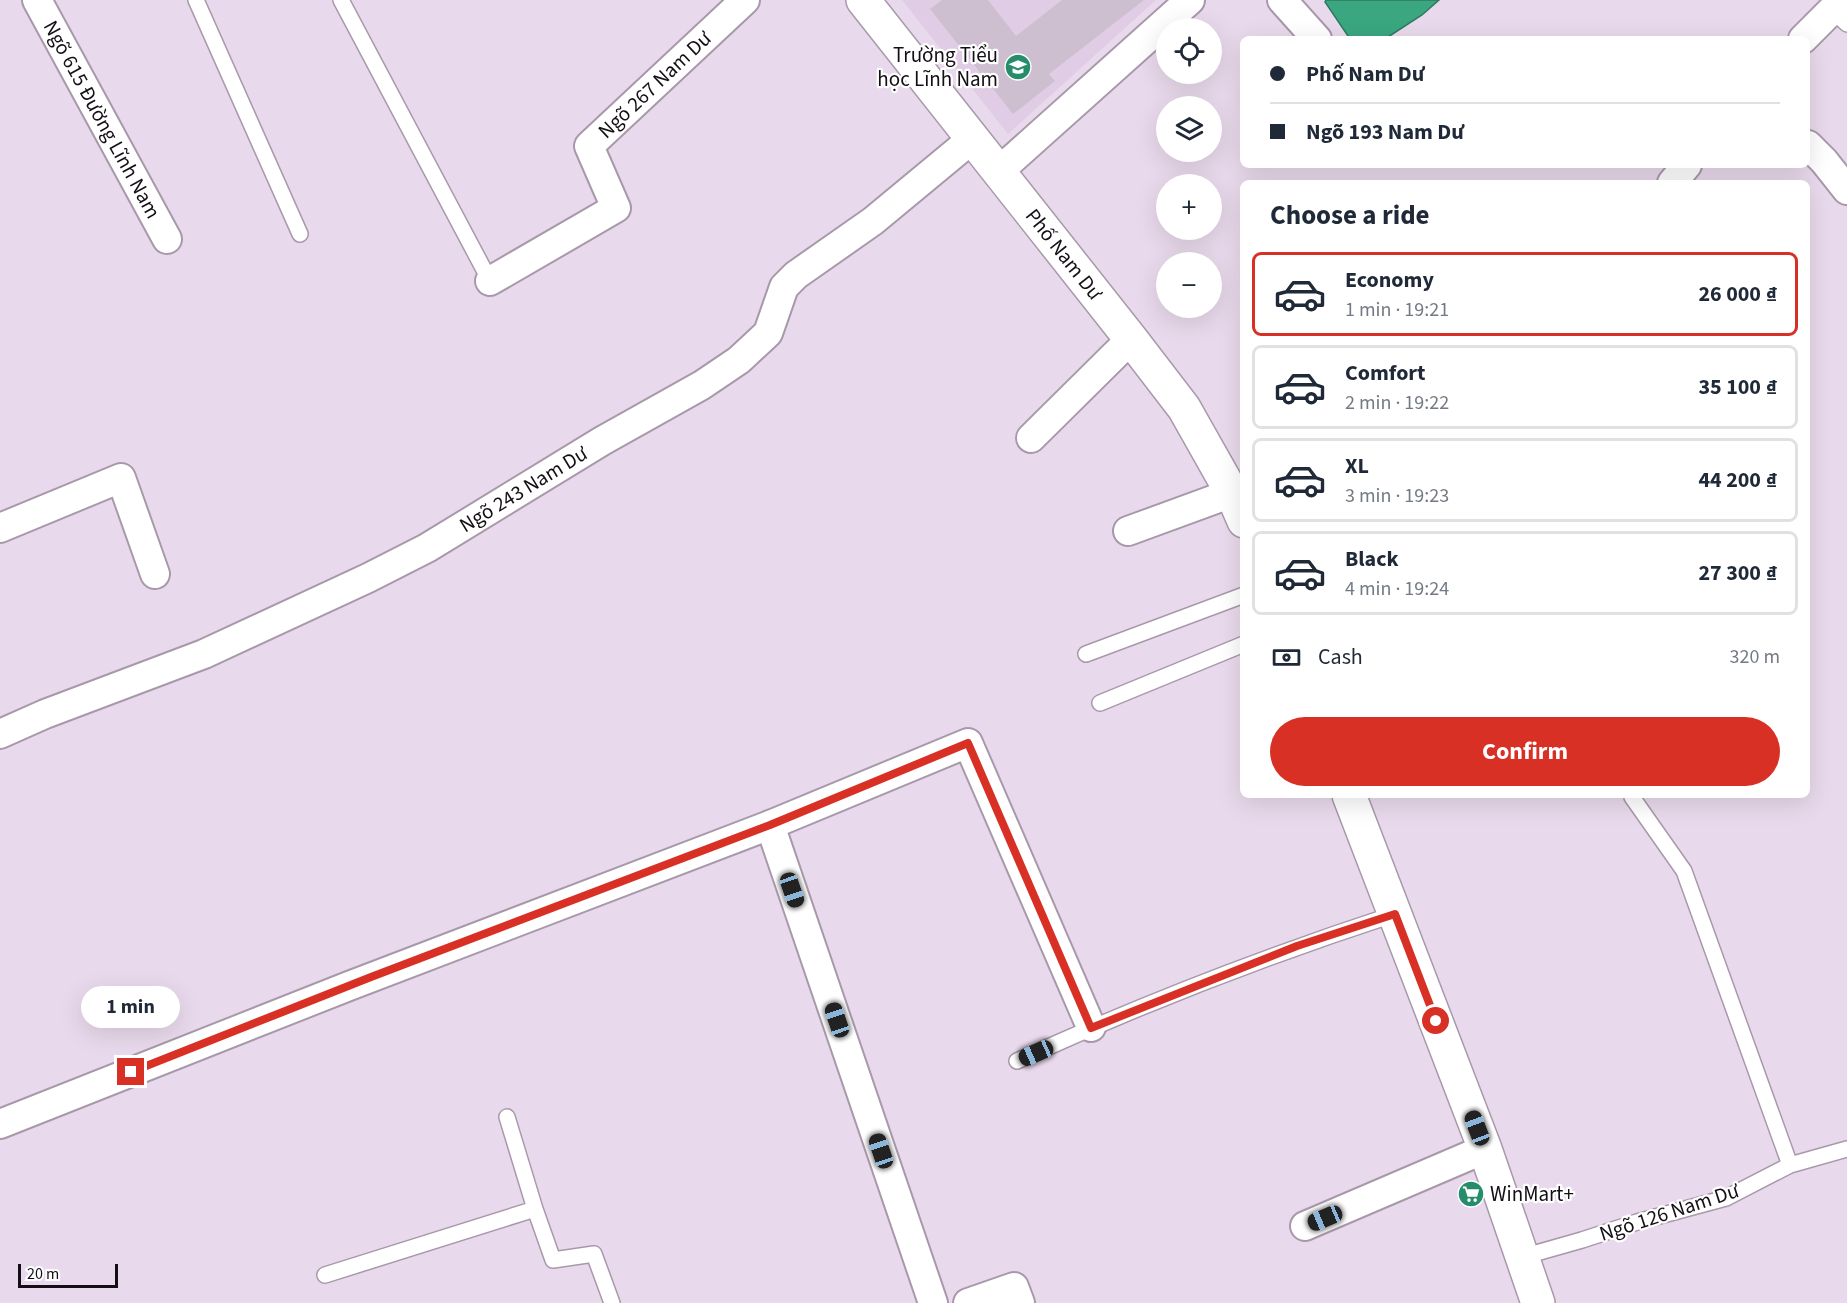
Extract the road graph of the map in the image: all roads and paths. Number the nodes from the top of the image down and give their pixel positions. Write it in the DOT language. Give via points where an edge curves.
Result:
graph roads {
  1 [pos="37,0"];
  2 [pos="196,0"];
  3 [pos="340,0"];
  4 [pos="745,0"];
  5 [pos="863,0"];
  6 [pos="1190,0"];
  7 [pos="1282,0"];
  8 [pos="1842,11"];
  9 [pos="1314,36"];
  10 [pos="1807,36"];
  11 [pos="972,139"];
  12 [pos="1810,147"];
  13 [pos="1684,168"];
  14 [pos="998,172"];
  15 [pos="1674,180"];
  16 [pos="1847,190"];
  17 [pos="300,234"];
  18 [pos="167,239"];
  19 [pos="490,281"];
  20 [pos="1131,339"];
  21 [pos="1031,438"];
  22 [pos="1238,507"];
  23 [pos="0,528"];
  24 [pos="1128,531"];
  25 [pos="155,574"];
  26 [pos="1240,596"];
  27 [pos="1240,646"];
  28 [pos="1086,654"];
  29 [pos="1100,703"];
  30 [pos="0,734"];
  31 [pos="1350,798"];
  32 [pos="1633,798"];
  33 [pos="770,825"];
  34 [pos="1395,914"];
  35 [pos="1091,1028"];
  36 [pos="1017,1061"];
  37 [pos="507,1117"];
  38 [pos="0,1125"];
  39 [pos="1485,1149"];
  40 [pos="1847,1149"];
  41 [pos="1790,1165"];
  42 [pos="535,1209"];
  43 [pos="1305,1226"];
  44 [pos="1522,1257"];
  45 [pos="325,1275"];
  46 [pos="612,1303"];
  47 [pos="933,1303"];
  48 [pos="968,1303"];
  49 [pos="1020,1303"];
  50 [pos="1538,1303"];
  1 -- 18 [label="street, Ngõ 615 Đường Lĩnh Nam"];
  2 -- 17 [label="lane"];
  3 -- 19 [label="lane"];
  4 -- 19 [label="street, Ngõ 267 Nam Dư" via="589,146 616,208"];
  5 -- 11 [label="street, Phố Nam Dư"];
  6 -- 14 [label="street"];
  7 -- 9 [label="street"];
  8 -- 10 [label="street"];
  11 -- 14 [label="street, Phố Nam Dư"];
  11 -- 30 [label="street, Ngõ 243 Nam Dư" via="873,221 796,275 784,287 768,333 739,360 702,385 378,573 204,654"];
  12 -- 16 [label="street"];
  13 -- 15 [label="street"];
  14 -- 20 [label="street, Phố Nam Dư"];
  20 -- 21 [label="street"];
  20 -- 22 [label="street, Phố Nam Dư" via="1184,408"];
  22 -- 24 [label="street"];
  23 -- 25 [label="street" via="121,478"];
  26 -- 28 [label="lane"];
  27 -- 29 [label="lane"];
  31 -- 34 [label="street"];
  32 -- 41 [label="lane" via="1684,871"];
  33 -- 35 [label="street" via="968,743"];
  33 -- 38 [label="street"];
  33 -- 47 [label="street"];
  34 -- 35 [label="lane" via="1297,946"];
  34 -- 39 [label="street"];
  35 -- 36 [label="lane"];
  37 -- 42 [label="lane"];
  39 -- 43 [label="street"];
  39 -- 44 [label="street"];
  40 -- 41 [label="lane, Ngõ 126 Nam Dư"];
  41 -- 44 [label="lane, Ngõ 126 Nam Dư" via="1726,1198"];
  42 -- 45 [label="lane"];
  42 -- 46 [label="lane" via="553,1260 594,1254"];
  44 -- 50 [label="street"];
  48 -- 49 [label="street" via="1014,1287"];
}
